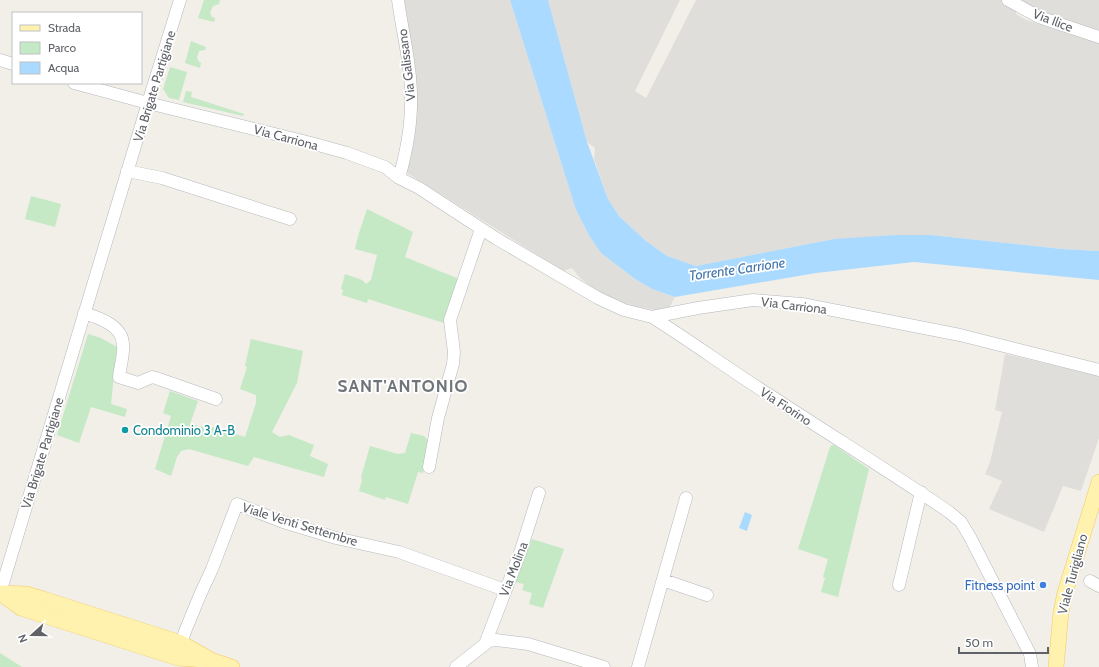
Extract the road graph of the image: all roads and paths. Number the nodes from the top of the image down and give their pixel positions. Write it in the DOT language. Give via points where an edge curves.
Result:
graph roads {
  1 [pos="180,0"];
  2 [pos="398,0"];
  3 [pos="1008,0"];
  4 [pos="1099,37"];
  5 [pos="0,60"];
  6 [pos="12,64"];
  7 [pos="78,84"];
  8 [pos="148,103"];
  9 [pos="127,171"];
  10 [pos="399,178"];
  11 [pos="290,218"];
  12 [pos="481,229"];
  13 [pos="84,313"];
  14 [pos="652,317"];
  15 [pos="1099,370"];
  16 [pos="216,399"];
  17 [pos="428,467"];
  18 [pos="1099,482"];
  19 [pos="921,492"];
  20 [pos="540,494"];
  21 [pos="686,498"];
  22 [pos="664,580"];
  23 [pos="899,585"];
  24 [pos="505,590"];
  25 [pos="0,593"];
  26 [pos="707,595"];
  27 [pos="181,644"];
  28 [pos="485,644"];
  29 [pos="211,660"];
  30 [pos="232,667"];
  31 [pos="456,667"];
  32 [pos="604,667"];
  33 [pos="638,667"];
  34 [pos="1032,667"];
  35 [pos="1056,667"];
  1 -- 8 [label="street, Via Brigate Partigiane"];
  2 -- 10 [label="street, Via Galissano" via="411,94 406,152"];
  3 -- 4 [label="street, Via Ilice" via="1039,17"];
  5 -- 6 [label="street"];
  7 -- 8 [label="street, Via Carriona"];
  8 -- 9 [label="street, Via Brigate Partigiane"];
  8 -- 10 [label="street, Via Carriona" via="347,153 385,167"];
  9 -- 11 [label="street" via="162,178"];
  9 -- 13 [label="street, Via Brigate Partigiane"];
  10 -- 12 [label="street, Via Carriona" via="419,188"];
  12 -- 14 [label="street, Via Carriona" via="598,298 624,310"];
  12 -- 17 [label="street" via="450,320 453,364"];
  13 -- 16 [label="street" via="115,327 121,335 124,346 119,377 138,383 152,377"];
  13 -- 25 [label="street, Via Brigate Partigiane"];
  14 -- 15 [label="street, Via Carriona" via="753,300 802,304 960,335"];
  14 -- 19 [label="street, Via Fiorino"];
  18 -- 35 [label="main road, Viale Turigliano" via="1065,593"];
  19 -- 23 [label="street"];
  19 -- 34 [label="street, Via Fiorino" via="961,522 1030,654"];
  20 -- 24 [label="street, Via Molina"];
  21 -- 22 [label="street"];
  22 -- 26 [label="street"];
  22 -- 33 [label="street"];
  24 -- 27 [label="street, Viale Venti Settembre" via="399,552 336,538 283,522 237,504"];
  24 -- 28 [label="street, Via Molina"];
  25 -- 27 [label="main road" via="26,594"];
  25 -- 29 [label="main road" via="22,608 178,658"];
  27 -- 29 [label="main road"];
  28 -- 31 [label="street"];
  28 -- 32 [label="street" via="489,640 496,640 528,644"];
  29 -- 30 [label="main road"];
}
